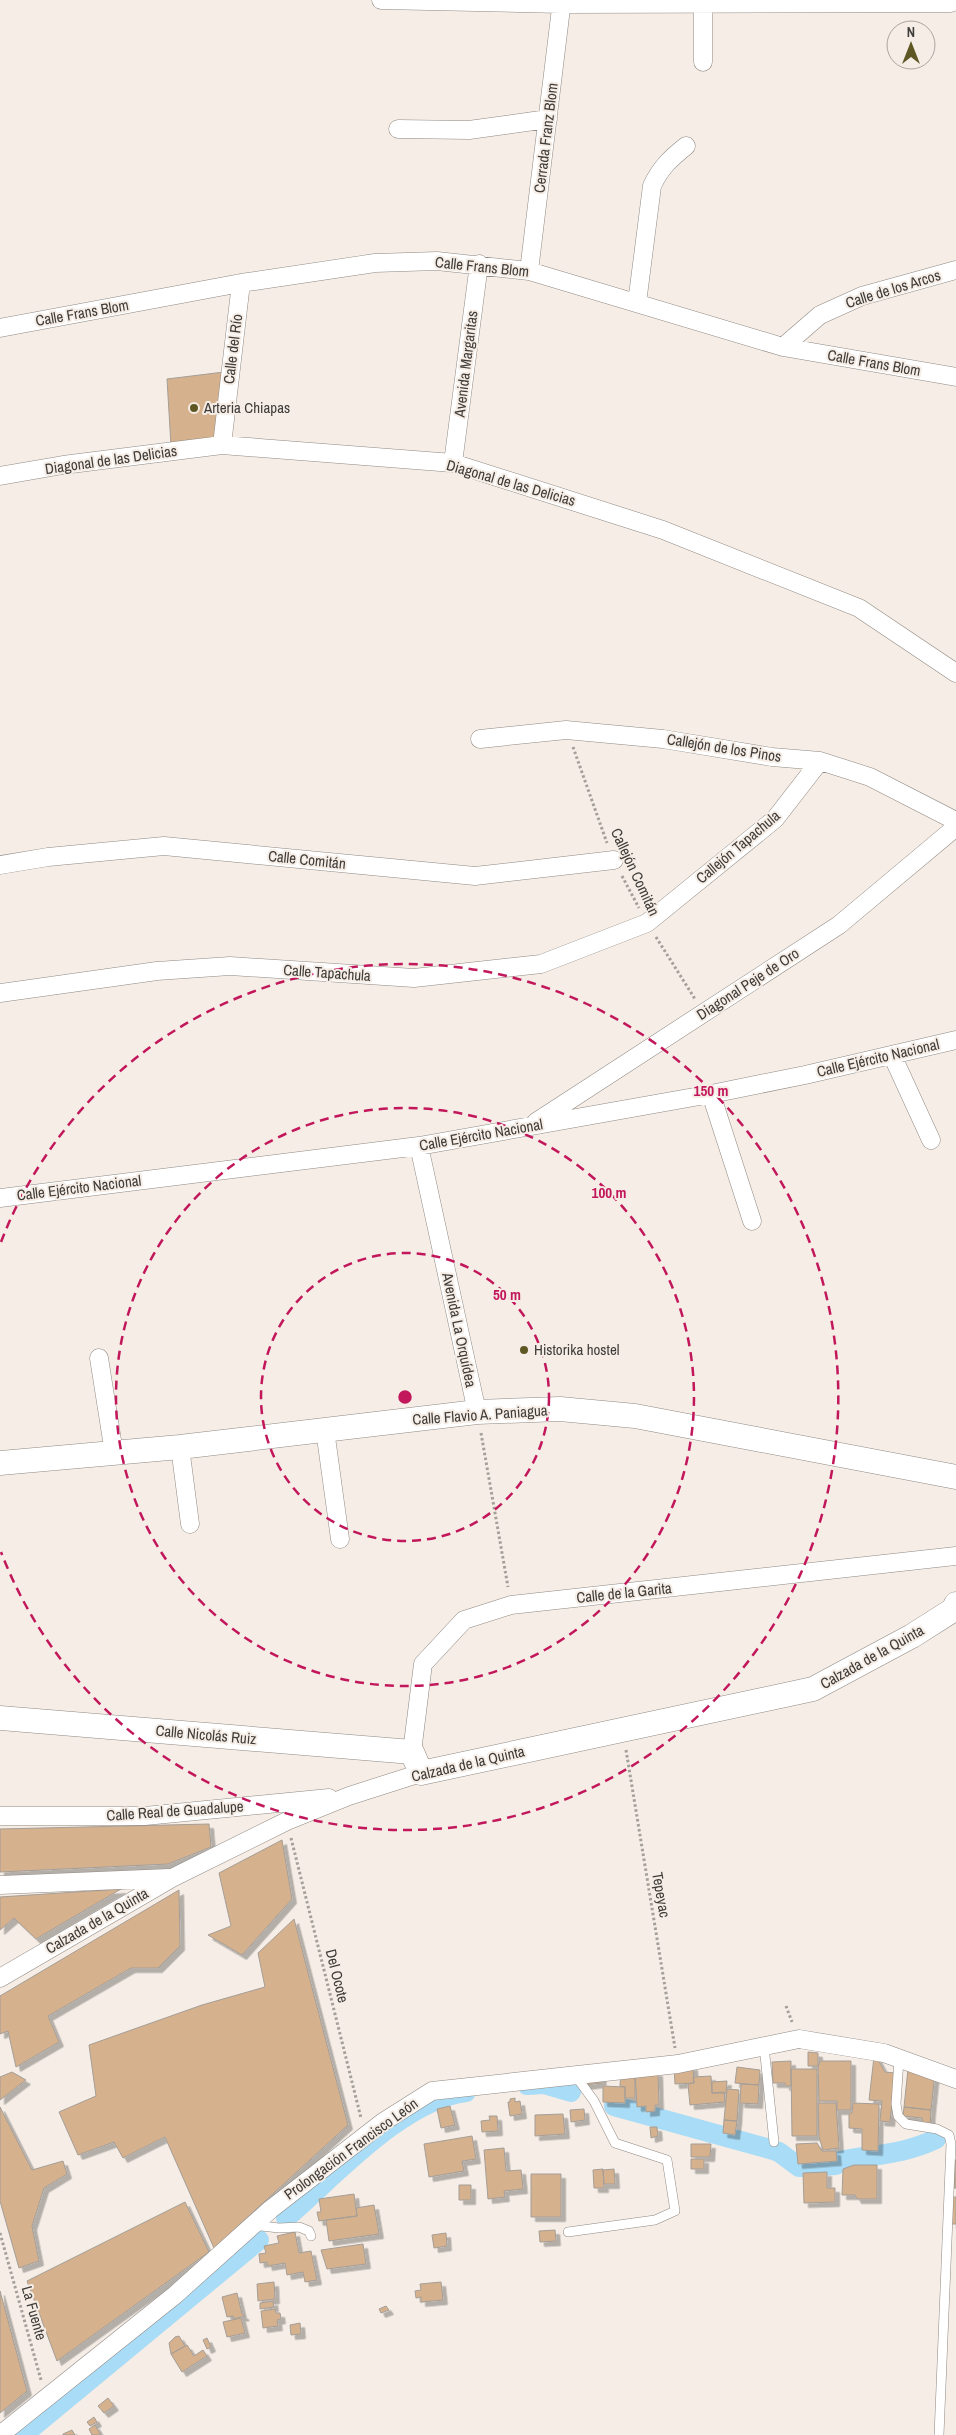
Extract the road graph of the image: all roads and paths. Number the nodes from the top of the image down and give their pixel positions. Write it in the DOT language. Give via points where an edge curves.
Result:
graph roads {
  1 [pos="381,0"];
  2 [pos="410,1"];
  3 [pos="562,2"];
  4 [pos="703,2"];
  5 [pos="852,2"];
  6 [pos="951,3"];
  7 [pos="703,62"];
  8 [pos="548,119"];
  9 [pos="398,128"];
  10 [pos="686,146"];
  11 [pos="479,264"];
  12 [pos="956,270"];
  13 [pos="529,271"];
  14 [pos="241,283"];
  15 [pos="637,302"];
  16 [pos="0,328"];
  17 [pos="783,347"];
  18 [pos="956,377"];
  19 [pos="222,445"];
  20 [pos="453,463"];
  21 [pos="0,476"];
  22 [pos="956,673"];
  23 [pos="566,730"];
  24 [pos="480,739"];
  25 [pos="820,761"];
  26 [pos="956,821"];
  27 [pos="956,827"];
  28 [pos="614,860"];
  29 [pos="0,865"];
  30 [pos="647,923"];
  31 [pos="0,992"];
  32 [pos="704,1013"];
  33 [pos="956,1040"];
  34 [pos="892,1055"];
  35 [pos="711,1094"];
  36 [pos="529,1127"];
  37 [pos="931,1140"];
  38 [pos="419,1146"];
  39 [pos="0,1198"];
  40 [pos="752,1221"];
  41 [pos="100,1358"];
  42 [pos="477,1412"];
  43 [pos="325,1430"];
  44 [pos="180,1447"];
  45 [pos="114,1453"];
  46 [pos="0,1463"];
  47 [pos="956,1477"];
  48 [pos="190,1524"];
  49 [pos="340,1539"];
  50 [pos="956,1556"];
  51 [pos="512,1605"];
  52 [pos="955,1608"];
  53 [pos="0,1718"];
  54 [pos="624,1730"];
  55 [pos="416,1763"];
  56 [pos="349,1796"];
  57 [pos="0,1816"];
  58 [pos="287,1821"];
  59 [pos="172,1878"];
  60 [pos="0,1885"];
  61 [pos="0,1978"];
  62 [pos="764,2046"];
  63 [pos="900,2059"];
  64 [pos="678,2064"];
  65 [pos="575,2075"];
  66 [pos="956,2079"];
  67 [pos="365,2136"];
  68 [pos="774,2142"];
  69 [pos="253,2225"];
  70 [pos="568,2232"];
  71 [pos="0,2233"];
  72 [pos="312,2236"];
  73 [pos="47,2399"];
  74 [pos="0,2435"];
  75 [pos="939,2435"];
  1 -- 2 [label="street"];
  2 -- 3 [label="street"];
  3 -- 4 [label="street"];
  3 -- 8 [label="street, Cerrada Franz Blom"];
  4 -- 5 [label="street"];
  4 -- 7 [label="street"];
  5 -- 6 [label="street"];
  8 -- 9 [label="street" via="469,130"];
  8 -- 13 [label="street, Cerrada Franz Blom"];
  10 -- 15 [label="street" via="668,160 652,186"];
  11 -- 13 [label="street, Calle Frans Blom"];
  11 -- 14 [label="street, Calle Frans Blom" via="437,261 375,263"];
  11 -- 20 [label="street, Avenida Margaritas"];
  12 -- 17 [label="street, Calle de los Arcos" via="862,296 820,315"];
  13 -- 15 [label="street, Calle Frans Blom"];
  14 -- 16 [label="street, Calle Frans Blom"];
  14 -- 19 [label="street, Calle del Río"];
  15 -- 17 [label="street, Calle Frans Blom"];
  17 -- 18 [label="street, Calle Frans Blom"];
  19 -- 20 [label="street, Diagonal de las Delicias"];
  19 -- 21 [label="street, Diagonal de las Delicias"];
  20 -- 22 [label="street, Diagonal de las Delicias" via="664,530 860,608"];
  23 -- 24 [label="street, Callejón de los Pinos"];
  23 -- 25 [label="street, Callejón de los Pinos" via="664,739 772,757"];
  23 -- 28 [label="path, Callejón Comitán"];
  25 -- 26 [label="street, Callejón de los Pinos" via="870,777"];
  25 -- 30 [label="street, Callejón Tapachula" via="775,819"];
  27 -- 32 [label="street, Diagonal Peje de Oro" via="839,925"];
  28 -- 29 [label="street, Calle Comitán" via="475,876 164,846"];
  28 -- 30 [label="path, Callejón Comitán"];
  30 -- 31 [label="street, Calle Tapachula" via="541,964 414,978 230,966 157,971"];
  30 -- 32 [label="path, Callejón Comitán"];
  32 -- 36 [label="street, Diagonal Peje de Oro"];
  33 -- 34 [label="street, Calle Ejército Nacional"];
  34 -- 35 [label="street, Calle Ejército Nacional"];
  34 -- 37 [label="street"];
  35 -- 36 [label="street, Calle Ejército Nacional"];
  35 -- 40 [label="street"];
  36 -- 38 [label="street, Calle Ejército Nacional"];
  38 -- 39 [label="street, Calle Ejército Nacional"];
  38 -- 42 [label="street, Avenida La Orquídea"];
  41 -- 45 [label="street"];
  42 -- 43 [label="street, Calle Flavio A. Paniagua"];
  42 -- 47 [label="street, Calle Flavio A. Paniagua" via="560,1409 636,1416"];
  42 -- 51 [label="path"];
  43 -- 44 [label="street, Calle Flavio A. Paniagua"];
  43 -- 49 [label="street"];
  44 -- 45 [label="street, Calle Flavio A. Paniagua"];
  44 -- 48 [label="street"];
  45 -- 46 [label="street, Calle Flavio A. Paniagua"];
  50 -- 51 [label="street, Calle de la Garita"];
  51 -- 55 [label="street, Calle de la Garita" via="464,1620 424,1664"];
  52 -- 54 [label="street, Calzada de la Quinta" via="912,1636 813,1689"];
  53 -- 55 [label="street, Calle Nicolás Ruiz"];
  54 -- 55 [label="street, Calzada de la Quinta"];
  54 -- 64 [label="path, Tepeyac"];
  55 -- 56 [label="street, Calzada de la Quinta"];
  56 -- 57 [label="street, Calle Real de Guadalupe" via="145,1816"];
  56 -- 58 [label="street, Calzada de la Quinta"];
  58 -- 59 [label="street, Calzada de la Quinta"];
  58 -- 67 [label="path, Del Ocote"];
  59 -- 60 [label="street"];
  59 -- 61 [label="street, Calzada de la Quinta"];
  62 -- 63 [label="street, Prolongación Francisco León" via="799,2039"];
  62 -- 64 [label="street, Prolongación Francisco León"];
  62 -- 68 [label="lane"];
  63 -- 66 [label="street, Prolongación Francisco León"];
  63 -- 75 [label="lane" via="898,2116 906,2124 937,2129 949,2135 951,2144"];
  64 -- 65 [label="street, Prolongación Francisco León"];
  65 -- 67 [label="street, Prolongación Francisco León" via="432,2090"];
  65 -- 70 [label="lane" via="594,2101 615,2143 667,2160 675,2211 655,2220"];
  67 -- 69 [label="street, Prolongación Francisco León"];
  69 -- 72 [label="lane" via="299,2227"];
  69 -- 73 [label="street, Prolongación Francisco León" via="175,2295"];
  71 -- 73 [label="path, La Fuente"];
  73 -- 74 [label="street, Prolongación Francisco León"];
}
